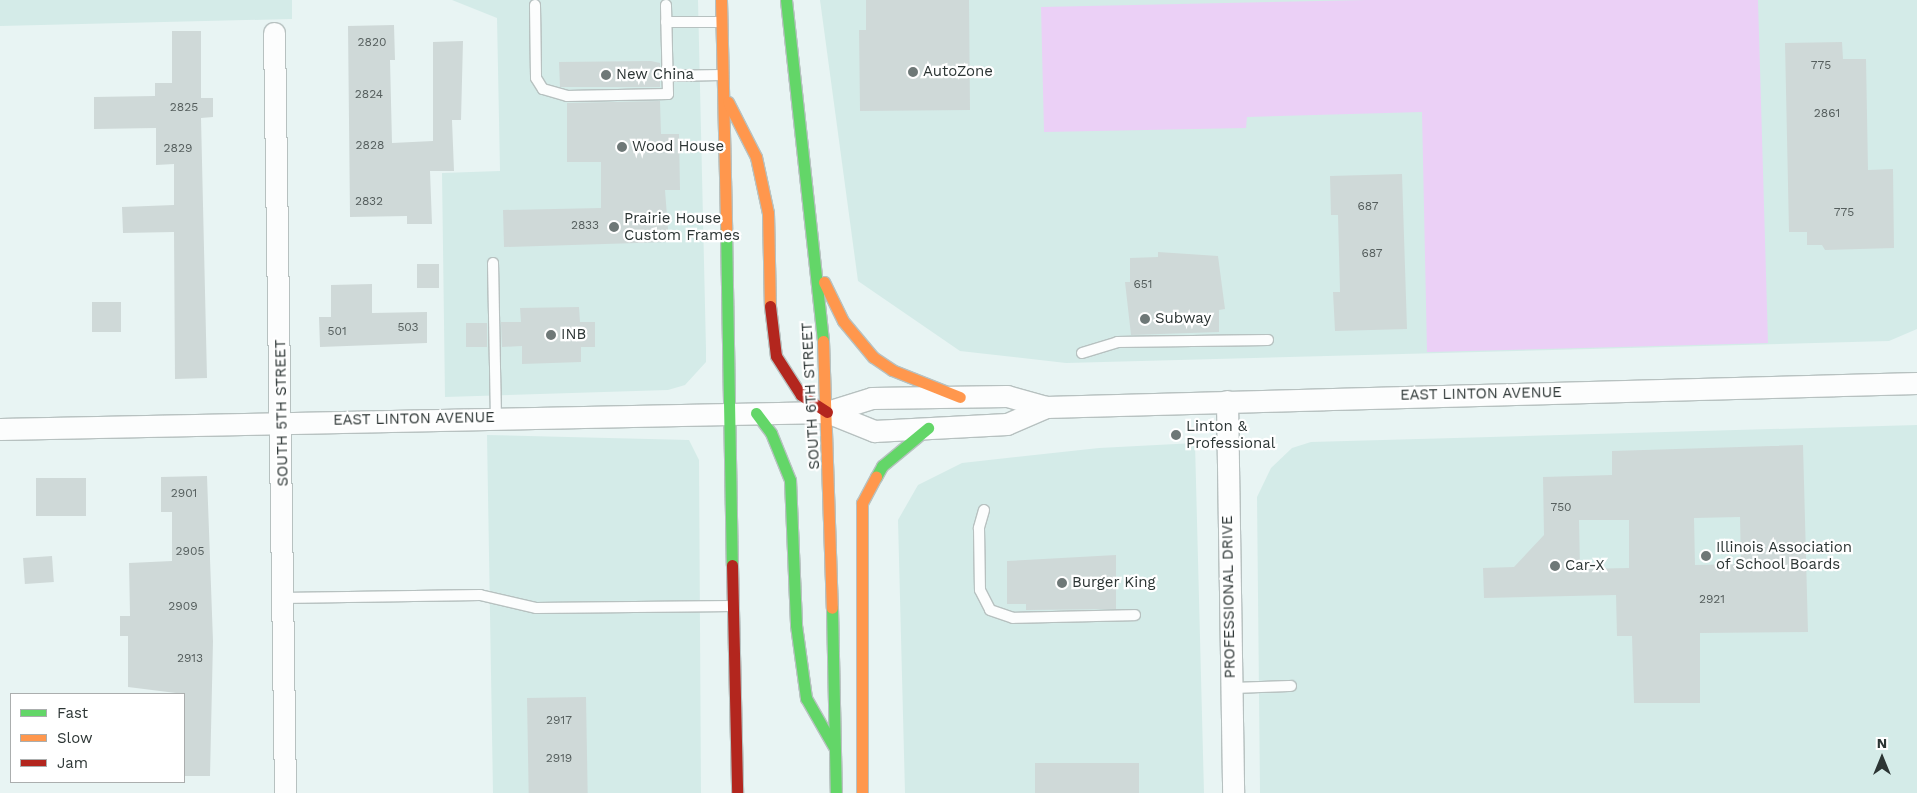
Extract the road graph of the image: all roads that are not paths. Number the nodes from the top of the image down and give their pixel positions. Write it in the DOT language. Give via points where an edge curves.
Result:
graph roads {
  1 [pos="721,0"];
  2 [pos="786,0"];
  3 [pos="666,4"];
  4 [pos="535,5"];
  5 [pos="666,22"];
  6 [pos="722,22"];
  7 [pos="274,33"];
  8 [pos="724,74"];
  9 [pos="667,76"];
  10 [pos="724,94"];
  11 [pos="493,263"];
  12 [pos="818,269"];
  13 [pos="1268,340"];
  14 [pos="1082,353"];
  15 [pos="1917,383"];
  16 [pos="960,397"];
  17 [pos="1228,401"];
  18 [pos="1046,407"];
  19 [pos="827,412"];
  20 [pos="756,413"];
  21 [pos="730,414"];
  22 [pos="496,417"];
  23 [pos="283,422"];
  24 [pos="0,428"];
  25 [pos="928,428"];
  26 [pos="984,510"];
  27 [pos="282,598"];
  28 [pos="734,606"];
  29 [pos="1135,615"];
  30 [pos="1291,686"];
  31 [pos="1231,688"];
  32 [pos="736,738"];
  33 [pos="836,751"];
  34 [pos="285,793"];
  35 [pos="737,793"];
  36 [pos="748,793"];
  37 [pos="836,793"];
  38 [pos="862,793"];
  39 [pos="1233,793"];
  1 -- 6 [label="main road"];
  2 -- 12 [label="main road, SOUTH 6TH STREET"];
  3 -- 5 [label="lane"];
  4 -- 9 [label="lane" via="536,78 543,89 567,96 668,94"];
  5 -- 6 [label="lane"];
  5 -- 9 [label="lane"];
  6 -- 8 [label="main road"];
  7 -- 23 [label="street, SOUTH 5TH STREET"];
  8 -- 9 [label="lane"];
  8 -- 10 [label="main road"];
  10 -- 19 [label="main road" via="756,157 768,213 770,315 776,356 801,395"];
  10 -- 21 [label="main road"];
  11 -- 22 [label="lane"];
  12 -- 16 [label="main road" via="843,321 873,357 892,370"];
  12 -- 19 [label="main road, SOUTH 6TH STREET"];
  13 -- 14 [label="lane" via="1116,342"];
  15 -- 17 [label="street, EAST LINTON AVENUE"];
  16 -- 18 [label="street, EAST LINTON AVENUE" via="1007,396"];
  16 -- 19 [label="street, EAST LINTON AVENUE" via="872,398"];
  17 -- 18 [label="street, EAST LINTON AVENUE"];
  17 -- 31 [label="street, PROFESSIONAL DRIVE"];
  18 -- 25 [label="street, EAST LINTON AVENUE" via="1006,424"];
  19 -- 20 [label="street, EAST LINTON AVENUE"];
  19 -- 25 [label="street, EAST LINTON AVENUE" via="874,431"];
  19 -- 33 [label="main road, SOUTH 6TH STREET"];
  20 -- 21 [label="street, EAST LINTON AVENUE"];
  20 -- 33 [label="main road" via="771,433 790,480 796,625 806,698"];
  21 -- 22 [label="street, EAST LINTON AVENUE"];
  21 -- 28 [label="main road"];
  22 -- 23 [label="street, EAST LINTON AVENUE"];
  23 -- 24 [label="street, EAST LINTON AVENUE"];
  23 -- 27 [label="street, SOUTH 5TH STREET"];
  25 -- 38 [label="main road" via="882,466 862,503"];
  26 -- 29 [label="lane" via="979,528 980,590 990,610 1013,618"];
  27 -- 28 [label="lane" via="480,596 536,608"];
  27 -- 34 [label="street, SOUTH 5TH STREET"];
  28 -- 32 [label="main road"];
  30 -- 31 [label="lane"];
  31 -- 39 [label="street, PROFESSIONAL DRIVE"];
  32 -- 35 [label="main road"];
  32 -- 36 [label="main road"];
  33 -- 37 [label="main road, SOUTH 6TH STREET"];
}
